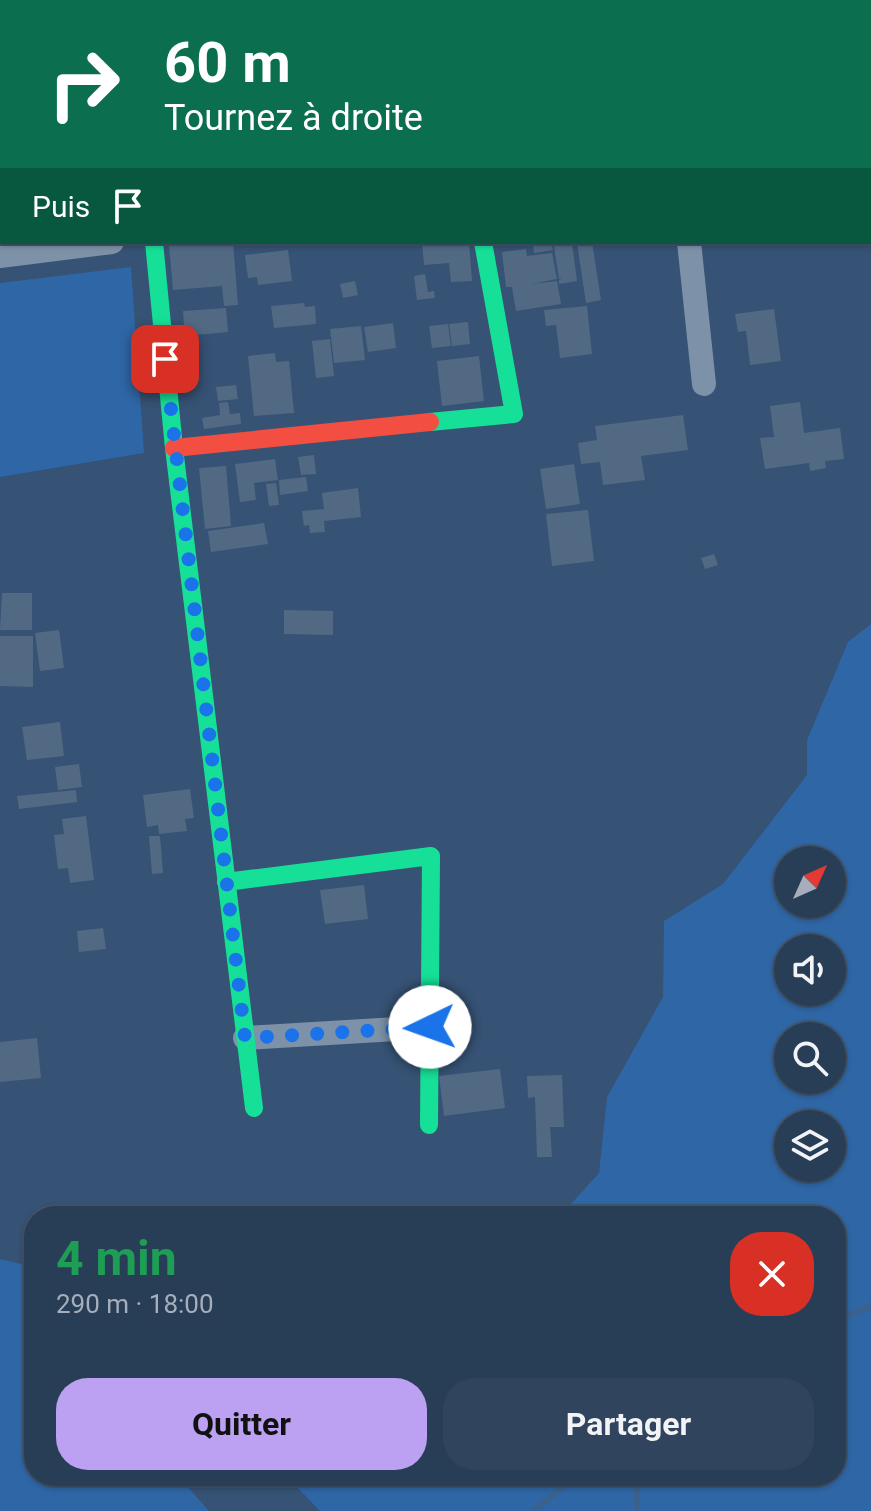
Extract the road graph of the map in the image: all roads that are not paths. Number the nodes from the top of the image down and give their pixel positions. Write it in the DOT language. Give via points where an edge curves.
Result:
graph roads {
  1 [pos="96,244"];
  2 [pos="154,244"];
  3 [pos="483,244"];
  4 [pos="689,244"];
  5 [pos="0,256"];
  6 [pos="704,384"];
  7 [pos="174,448"];
  8 [pos="226,882"];
  9 [pos="430,1027"];
  10 [pos="245,1038"];
  11 [pos="254,1108"];
  12 [pos="429,1125"];
  1 -- 5 [label="street"];
  2 -- 7 [label="street"];
  3 -- 7 [label="street" via="514,414"];
  4 -- 6 [label="street"];
  7 -- 8 [label="street"];
  8 -- 9 [label="street" via="431,856"];
  8 -- 10 [label="street"];
  9 -- 10 [label="street"];
  9 -- 12 [label="street"];
  10 -- 11 [label="street"];
}
